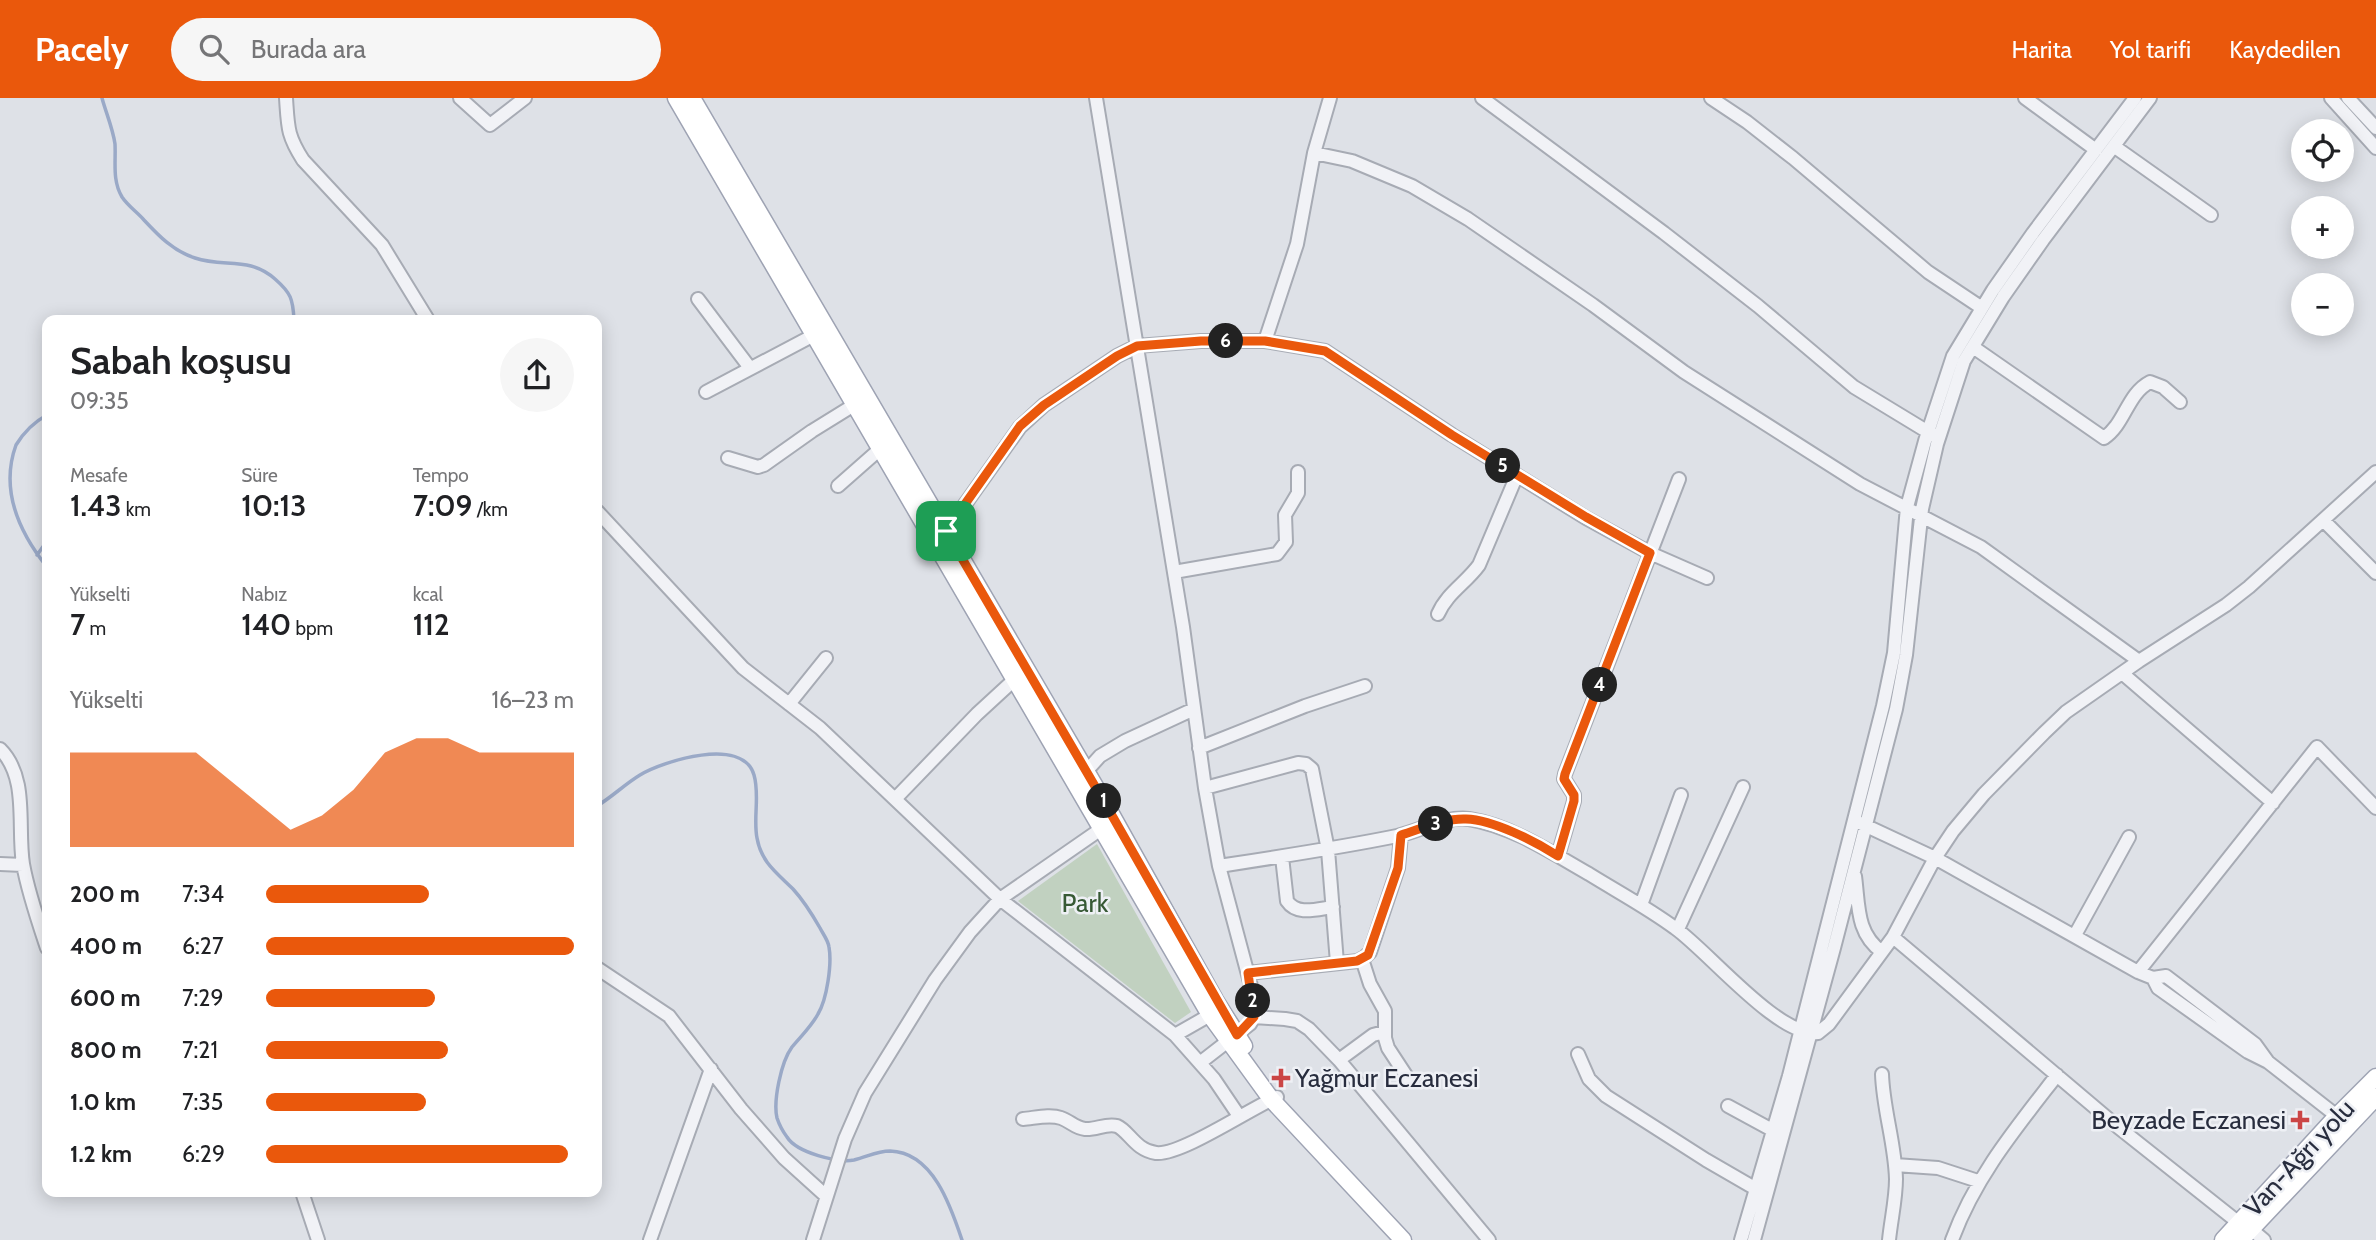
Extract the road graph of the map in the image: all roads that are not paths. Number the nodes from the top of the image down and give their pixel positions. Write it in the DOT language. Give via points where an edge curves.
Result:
graph roads {
  1 [pos="286,98"];
  2 [pos="460,98"];
  3 [pos="525,98"];
  4 [pos="676,98"];
  5 [pos="692,98"];
  6 [pos="1096,98"];
  7 [pos="1330,98"];
  8 [pos="1482,98"];
  9 [pos="1711,98"];
  10 [pos="2025,98"];
  11 [pos="2135,98"];
  12 [pos="2150,98"];
  13 [pos="2331,98"];
  14 [pos="2348,98"];
  15 [pos="2376,128"];
  16 [pos="2115,147"];
  17 [pos="2376,148"];
  18 [pos="2096,150"];
  19 [pos="1314,153"];
  20 [pos="2211,215"];
  21 [pos="698,299"];
  22 [pos="1982,308"];
  23 [pos="425,315"];
  24 [pos="814,335"];
  25 [pos="1265,341"];
  26 [pos="1137,346"];
  27 [pos="1973,347"];
  28 [pos="750,368"];
  29 [pos="706,392"];
  30 [pos="2179,402"];
  31 [pos="854,405"];
  32 [pos="1934,435"];
  33 [pos="880,449"];
  34 [pos="728,458"];
  35 [pos="1298,472"];
  36 [pos="2376,472"];
  37 [pos="1517,475"];
  38 [pos="1679,480"];
  39 [pos="838,486"];
  40 [pos="1907,507"];
  41 [pos="1922,514"];
  42 [pos="602,517"];
  43 [pos="2324,521"];
  44 [pos="940,536"];
  45 [pos="1650,553"];
  46 [pos="1174,572"];
  47 [pos="2376,573"];
  48 [pos="1707,578"];
  49 [pos="1438,614"];
  50 [pos="826,658"];
  51 [pos="2139,661"];
  52 [pos="2122,673"];
  53 [pos="1014,680"];
  54 [pos="1365,686"];
  55 [pos="789,704"];
  56 [pos="1195,709"];
  57 [pos="1199,748"];
  58 [pos="0,749"];
  59 [pos="1087,772"];
  60 [pos="1074,783"];
  61 [pos="1743,786"];
  62 [pos="1205,788"];
  63 [pos="1681,795"];
  64 [pos="895,799"];
  65 [pos="2273,803"];
  66 [pos="2376,808"];
  67 [pos="1859,823"];
  68 [pos="1101,829"];
  69 [pos="1401,835"];
  70 [pos="2129,837"];
  71 [pos="1328,850"];
  72 [pos="1282,856"];
  73 [pos="1558,856"];
  74 [pos="1935,858"];
  75 [pos="0,864"];
  76 [pos="23,865"];
  77 [pos="1219,866"];
  78 [pos="1854,869"];
  79 [pos="1000,899"];
  80 [pos="1641,905"];
  81 [pos="1333,907"];
  82 [pos="1678,929"];
  83 [pos="42,931"];
  84 [pos="2075,936"];
  85 [pos="1893,937"];
  86 [pos="1882,952"];
  87 [pos="1362,959"];
  88 [pos="1337,963"];
  89 [pos="602,971"];
  90 [pos="2138,972"];
  91 [pos="1248,973"];
  92 [pos="1816,993"];
  93 [pos="1842,1007"];
  94 [pos="1210,1015"];
  95 [pos="1254,1017"];
  96 [pos="1384,1032"];
  97 [pos="1806,1032"];
  98 [pos="1175,1035"];
  99 [pos="1232,1038"];
  100 [pos="1578,1054"];
  101 [pos="1339,1060"];
  102 [pos="1201,1062"];
  103 [pos="711,1069"];
  104 [pos="1882,1074"];
  105 [pos="2057,1075"];
  106 [pos="2376,1077"];
  107 [pos="1409,1080"];
  108 [pos="2376,1097"];
  109 [pos="1275,1098"];
  110 [pos="1728,1106"];
  111 [pos="1239,1116"];
  112 [pos="1023,1119"];
  113 [pos="2343,1121"];
  114 [pos="1774,1131"];
  115 [pos="1895,1165"];
  116 [pos="1978,1181"];
  117 [pos="1761,1192"];
  118 [pos="826,1196"];
  119 [pos="304,1197"];
  120 [pos="2244,1231"];
  121 [pos="318,1240"];
  122 [pos="650,1240"];
  123 [pos="813,1240"];
  124 [pos="1404,1240"];
  125 [pos="1489,1240"];
  126 [pos="1741,1240"];
  127 [pos="1754,1240"];
  128 [pos="1889,1240"];
  129 [pos="1952,1240"];
  130 [pos="2223,1240"];
  131 [pos="2264,1240"];
  1 -- 23 [label="street" via="288,132 303,160 382,245"];
  2 -- 3 [label="street" via="491,125"];
  4 -- 24 [label="main road"];
  5 -- 44 [label="main road"];
  6 -- 26 [label="street"];
  7 -- 19 [label="street"];
  8 -- 32 [label="street" via="1706,265 1854,387"];
  9 -- 22 [label="street" via="1793,158 1928,272"];
  10 -- 18 [label="street"];
  11 -- 18 [label="street"];
  12 -- 16 [label="street"];
  13 -- 17 [label="street"];
  14 -- 15 [label="street"];
  16 -- 20 [label="street"];
  16 -- 27 [label="street" via="2043,240"];
  18 -- 22 [label="street"];
  19 -- 25 [label="street" via="1297,244"];
  19 -- 40 [label="street" via="1352,161 1412,186 1468,219 1684,372 1860,484"];
  21 -- 28 [label="street"];
  22 -- 32 [label="street" via="1953,356"];
  24 -- 28 [label="street"];
  24 -- 31 [label="main road"];
  25 -- 26 [label="street"];
  25 -- 37 [label="street" via="1325,351"];
  26 -- 44 [label="street" via="1020,426"];
  26 -- 46 [label="street"];
  27 -- 30 [label="street" via="2104,438 2115,429 2137,392 2150,382"];
  27 -- 32 [label="street"];
  28 -- 29 [label="street"];
  31 -- 33 [label="main road"];
  31 -- 34 [label="street" via="764,465"];
  32 -- 40 [label="street"];
  32 -- 41 [label="street"];
  33 -- 39 [label="street"];
  33 -- 44 [label="main road"];
  35 -- 46 [label="street" via="1298,493 1285,515 1286,542 1277,554"];
  36 -- 43 [label="street"];
  37 -- 45 [label="street"];
  37 -- 49 [label="street" via="1479,565 1447,597"];
  38 -- 45 [label="street"];
  40 -- 41 [label="street"];
  40 -- 67 [label="street" via="1894,653"];
  41 -- 51 [label="street" via="1981,547"];
  41 -- 67 [label="street" via="1896,709"];
  42 -- 55 [label="street" via="743,668"];
  43 -- 47 [label="street"];
  43 -- 51 [label="street" via="2226,605"];
  44 -- 53 [label="main road"];
  44 -- 59 [label="main road"];
  45 -- 48 [label="street"];
  45 -- 73 [label="street" via="1565,774 1574,801"];
  46 -- 56 [label="street"];
  50 -- 55 [label="street"];
  51 -- 52 [label="street"];
  52 -- 65 [label="street"];
  52 -- 74 [label="street" via="2044,733 1984,794"];
  53 -- 60 [label="main road"];
  53 -- 64 [label="street"];
  54 -- 57 [label="street"];
  55 -- 64 [label="street"];
  56 -- 57 [label="street"];
  56 -- 59 [label="street" via="1125,741 1100,756"];
  57 -- 62 [label="street"];
  58 -- 76 [label="street" via="11,761 18,783"];
  59 -- 60 [label="street"];
  59 -- 99 [label="main road"];
  60 -- 68 [label="main road"];
  61 -- 82 [label="street"];
  62 -- 71 [label="street" via="1306,764 1315,773"];
  62 -- 77 [label="street"];
  63 -- 80 [label="street"];
  64 -- 79 [label="street"];
  65 -- 66 [label="street" via="2317,747"];
  65 -- 90 [label="street"];
  67 -- 74 [label="street"];
  67 -- 78 [label="street"];
  67 -- 92 [label="street"];
  68 -- 79 [label="street"];
  68 -- 94 [label="main road"];
  69 -- 71 [label="street"];
  69 -- 73 [label="street" via="1466,819 1513,833"];
  69 -- 87 [label="street" via="1398,868 1370,952"];
  70 -- 84 [label="street"];
  71 -- 72 [label="street"];
  71 -- 81 [label="street"];
  72 -- 77 [label="street"];
  72 -- 81 [label="street" via="1291,906 1302,910"];
  73 -- 80 [label="street"];
  74 -- 84 [label="street"];
  74 -- 85 [label="street"];
  75 -- 76 [label="street"];
  76 -- 83 [label="street"];
  77 -- 91 [label="street"];
  78 -- 86 [label="street" via="1863,929"];
  78 -- 92 [label="street"];
  79 -- 98 [label="street"];
  79 -- 118 [label="street" via="935,980 865,1093"];
  80 -- 82 [label="street"];
  81 -- 88 [label="street"];
  82 -- 97 [label="street" via="1758,1003"];
  84 -- 90 [label="street"];
  85 -- 86 [label="street"];
  85 -- 105 [label="street"];
  86 -- 93 [label="street"];
  87 -- 88 [label="street"];
  87 -- 96 [label="street" via="1385,1011"];
  88 -- 91 [label="street"];
  89 -- 103 [label="street" via="669,1016"];
  90 -- 113 [label="street" via="2154,978 2158,988 2268,1062"];
  91 -- 95 [label="street"];
  92 -- 93 [label="street"];
  92 -- 97 [label="street"];
  93 -- 97 [label="street" via="1818,1033"];
  94 -- 98 [label="street"];
  94 -- 99 [label="main road"];
  95 -- 99 [label="street"];
  95 -- 101 [label="street" via="1297,1021"];
  96 -- 101 [label="street"];
  96 -- 107 [label="street" via="1388,1048"];
  97 -- 114 [label="street"];
  97 -- 117 [label="street"];
  98 -- 102 [label="street"];
  99 -- 102 [label="street"];
  99 -- 109 [label="main road"];
  100 -- 117 [label="street" via="1589,1079 1606,1096"];
  101 -- 125 [label="street"];
  102 -- 111 [label="street"];
  103 -- 118 [label="street" via="784,1158"];
  103 -- 122 [label="street"];
  104 -- 115 [label="street"];
  105 -- 116 [label="street"];
  105 -- 120 [label="street"];
  106 -- 113 [label="main road, Van-Ağrı yolu"];
  108 -- 113 [label="main road"];
  109 -- 111 [label="street"];
  109 -- 124 [label="main road"];
  110 -- 114 [label="street"];
  111 -- 112 [label="street" via="1157,1153 1130,1141 1114,1126 1084,1129 1053,1116"];
  113 -- 120 [label="main road, Van-Ağrı yolu"];
  114 -- 117 [label="street"];
  115 -- 116 [label="street" via="1938,1168"];
  115 -- 128 [label="street"];
  116 -- 129 [label="street"];
  117 -- 126 [label="street"];
  117 -- 127 [label="street"];
  118 -- 123 [label="street"];
  119 -- 121 [label="street"];
  120 -- 130 [label="main road, Van-Ağrı yolu"];
  120 -- 131 [label="street"];
}
